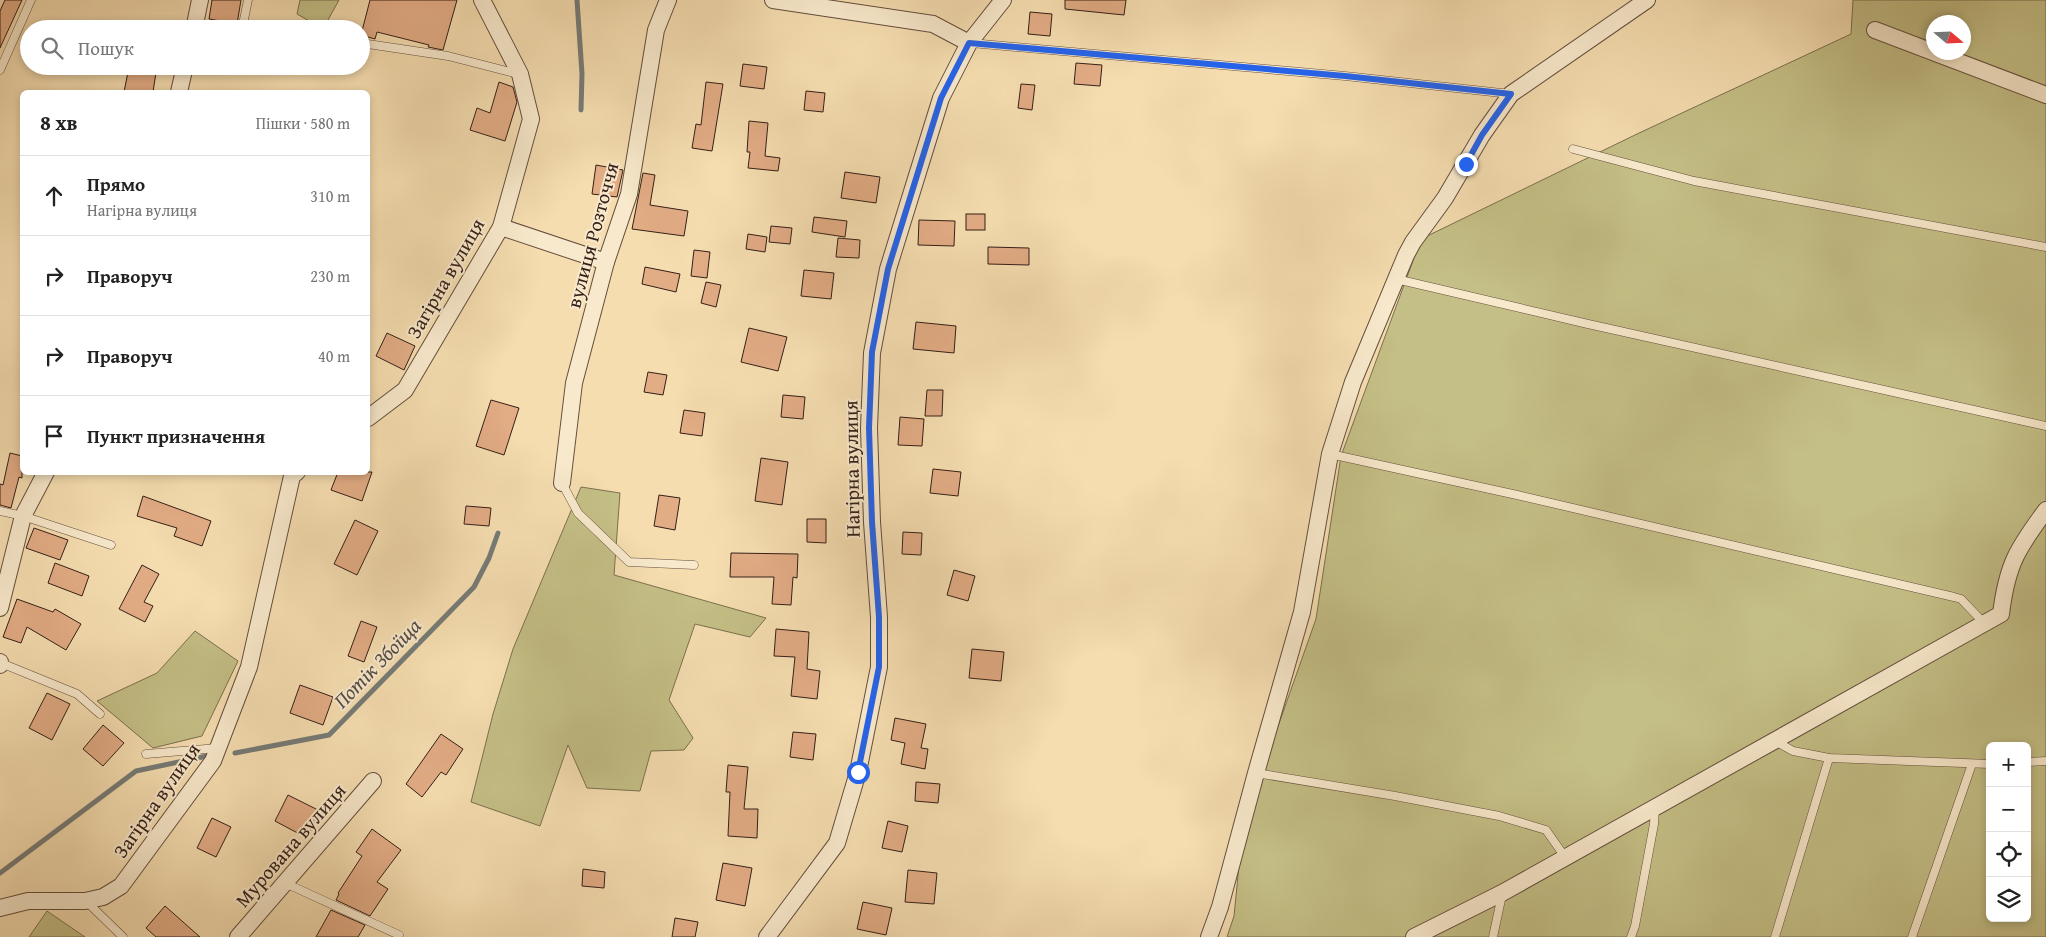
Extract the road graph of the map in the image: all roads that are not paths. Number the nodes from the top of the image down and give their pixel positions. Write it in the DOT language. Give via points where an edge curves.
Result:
graph roads {
  1 [pos="31,0"];
  2 [pos="200,0"];
  3 [pos="248,0"];
  4 [pos="482,0"];
  5 [pos="668,0"];
  6 [pos="773,0"];
  7 [pos="1003,0"];
  8 [pos="1647,0"];
  9 [pos="22,20"];
  10 [pos="196,20"];
  11 [pos="244,20"];
  12 [pos="20,25"];
  13 [pos="1875,30"];
  14 [pos="969,43"];
  15 [pos="370,44"];
  16 [pos="0,70"];
  17 [pos="520,74"];
  18 [pos="183,75"];
  19 [pos="179,90"];
  20 [pos="1511,94"];
  21 [pos="2046,96"];
  22 [pos="1573,149"];
  23 [pos="501,227"];
  24 [pos="2046,247"];
  25 [pos="606,262"];
  26 [pos="1396,279"];
  27 [pos="370,416"];
  28 [pos="2046,426"];
  29 [pos="1330,454"];
  30 [pos="44,475"];
  31 [pos="293,475"];
  32 [pos="562,483"];
  33 [pos="2046,510"];
  34 [pos="0,511"];
  35 [pos="22,516"];
  36 [pos="111,545"];
  37 [pos="694,565"];
  38 [pos="0,608"];
  39 [pos="1984,623"];
  40 [pos="0,663"];
  41 [pos="100,714"];
  42 [pos="1773,740"];
  43 [pos="218,748"];
  44 [pos="146,754"];
  45 [pos="1829,758"];
  46 [pos="2046,761"];
  47 [pos="2031,762"];
  48 [pos="1972,764"];
  49 [pos="1986,764"];
  50 [pos="1256,773"];
  51 [pos="374,781"];
  52 [pos="1655,807"];
  53 [pos="1565,857"];
  54 [pos="285,883"];
  55 [pos="1502,893"];
  56 [pos="85,901"];
  57 [pos="0,908"];
  58 [pos="399,935"];
  59 [pos="123,937"];
  60 [pos="238,937"];
  61 [pos="767,937"];
  62 [pos="1209,937"];
  63 [pos="1414,937"];
  64 [pos="1493,937"];
  65 [pos="1631,937"];
  66 [pos="1775,937"];
  67 [pos="1912,937"];
  1 -- 9 [label="lane"];
  2 -- 10 [label="street"];
  3 -- 11 [label="lane"];
  4 -- 17 [label="street, Загірна вулиця"];
  5 -- 25 [label="street, вулиця Розточчя" via="656,30 630,194"];
  6 -- 14 [label="street" via="933,24"];
  7 -- 14 [label="street, Нагірна вулиця"];
  8 -- 20 [label="street"];
  12 -- 16 [label="lane"];
  13 -- 21 [label="street"];
  14 -- 20 [label="lane"];
  14 -- 61 [label="street, Нагірна вулиця" via="941,98 888,269 872,352 870,456 879,667 858,772 837,843"];
  15 -- 17 [label="lane" via="448,56"];
  17 -- 23 [label="street, Загірна вулиця" via="531,120"];
  18 -- 19 [label="street"];
  20 -- 26 [label="street" via="1413,242"];
  22 -- 24 [label="lane" via="1694,181"];
  23 -- 25 [label="street"];
  23 -- 27 [label="street, Загірна вулиця" via="405,390"];
  25 -- 32 [label="street, вулиця Розточчя" via="574,383"];
  26 -- 28 [label="lane"];
  26 -- 29 [label="street" via="1353,382"];
  29 -- 39 [label="lane" via="1954,597 1961,599"];
  29 -- 50 [label="street" via="1302,612"];
  30 -- 35 [label="street"];
  31 -- 43 [label="street, Загірна вулиця" via="250,667"];
  32 -- 37 [label="lane" via="578,513 629,562"];
  33 -- 39 [label="street" via="2021,542 2009,569 2001,614"];
  34 -- 35 [label="lane"];
  35 -- 36 [label="lane"];
  35 -- 38 [label="street"];
  39 -- 42 [label="street"];
  40 -- 41 [label="lane" via="77,694"];
  42 -- 45 [label="lane" via="1793,751"];
  42 -- 52 [label="street"];
  43 -- 44 [label="lane"];
  43 -- 56 [label="street, Загірна вулиця" via="213,761 121,886 103,897"];
  45 -- 48 [label="lane"];
  45 -- 66 [label="lane"];
  46 -- 47 [label="lane"];
  48 -- 49 [label="lane"];
  48 -- 67 [label="lane"];
  50 -- 53 [label="lane" via="1499,816 1546,830"];
  50 -- 62 [label="street"];
  51 -- 54 [label="street, Мурована вулиця"];
  52 -- 53 [label="street"];
  52 -- 65 [label="lane"];
  53 -- 55 [label="street"];
  54 -- 58 [label="lane"];
  54 -- 60 [label="street, Мурована вулиця"];
  55 -- 63 [label="street"];
  55 -- 64 [label="lane"];
  56 -- 57 [label="street, Загірна вулиця" via="28,901"];
  56 -- 59 [label="lane"];
}
